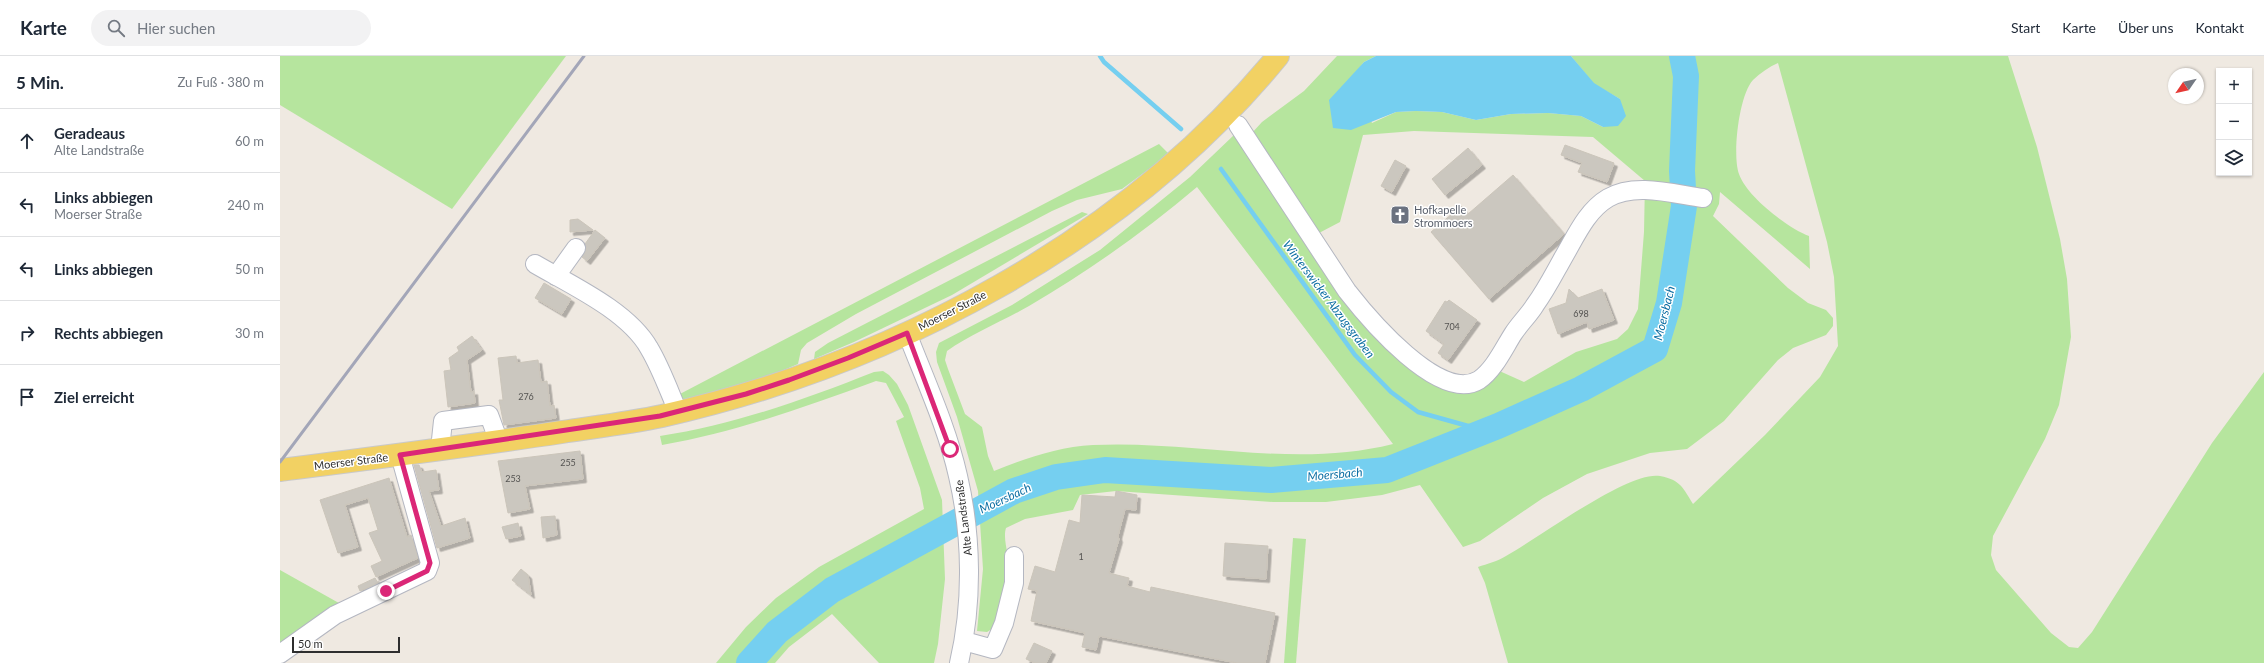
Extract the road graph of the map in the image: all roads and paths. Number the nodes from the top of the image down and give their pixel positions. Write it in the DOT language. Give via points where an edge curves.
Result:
graph roads {
  1 [pos="1278,56"];
  2 [pos="1231,121"];
  3 [pos="1703,198"];
  4 [pos="576,248"];
  5 [pos="535,264"];
  6 [pos="556,276"];
  7 [pos="907,333"];
  8 [pos="678,412"];
  9 [pos="400,455"];
  10 [pos="280,470"];
  11 [pos="1014,556"];
  12 [pos="964,641"];
  13 [pos="280,654"];
  14 [pos="989,656"];
  15 [pos="959,663"];
  1 -- 2 [label="main road, Moerser Straße"];
  2 -- 3 [label="street" via="1367,317 1408,356 1445,380 1460,385 1479,380 1489,370 1513,333 1536,305 1579,229 1594,210 1608,198 1623,192 1651,191"];
  2 -- 7 [label="main road, Moerser Straße" via="1155,180 1030,268"];
  4 -- 6 [label="street"];
  5 -- 6 [label="street"];
  6 -- 8 [label="street" via="632,326 649,347"];
  7 -- 8 [label="main road, Moerser Straße" via="789,380"];
  7 -- 12 [label="street, Alte Landstraße" via="942,422 962,495 968,542"];
  8 -- 9 [label="main road, Moerser Straße" via="498,442"];
  9 -- 10 [label="main road, Moerser Straße"];
  9 -- 13 [label="street" via="430,563 427,571 335,615"];
  11 -- 14 [label="street" via="1014,583 1004,624"];
  12 -- 14 [label="street"];
  12 -- 15 [label="street, Alte Landstraße"];
}
